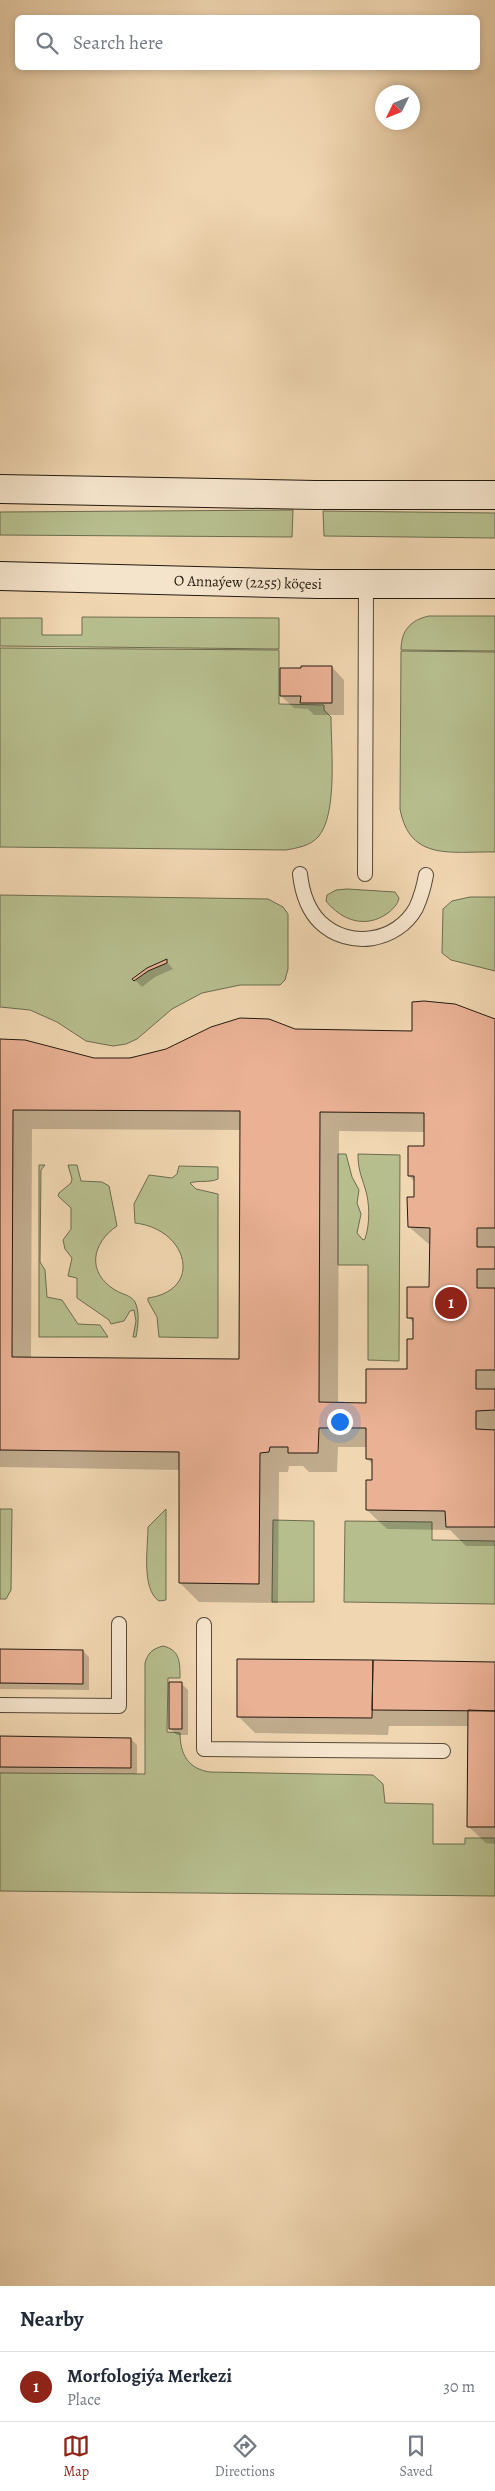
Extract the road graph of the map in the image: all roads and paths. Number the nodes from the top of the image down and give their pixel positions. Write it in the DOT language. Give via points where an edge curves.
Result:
graph roads {
  1 [pos="0,489"];
  2 [pos="495,495"];
  3 [pos="0,576"];
  4 [pos="366,584"];
  5 [pos="495,584"];
  6 [pos="300,874"];
  7 [pos="365,874"];
  8 [pos="426,875"];
  9 [pos="119,1624"];
  10 [pos="204,1624"];
  11 [pos="0,1705"];
  12 [pos="444,1751"];
  1 -- 2 [label="main road"];
  3 -- 4 [label="main road, O Annaýew (2255) köçesi"];
  4 -- 5 [label="main road, O Annaýew (2255) köçesi"];
  4 -- 7 [label="lane"];
  6 -- 8 [label="lane" via="302,891 320,922 333,931 362,940 378,938 404,923 415,909"];
  9 -- 11 [label="lane" via="119,1706"];
  10 -- 12 [label="lane" via="204,1749"];
}
